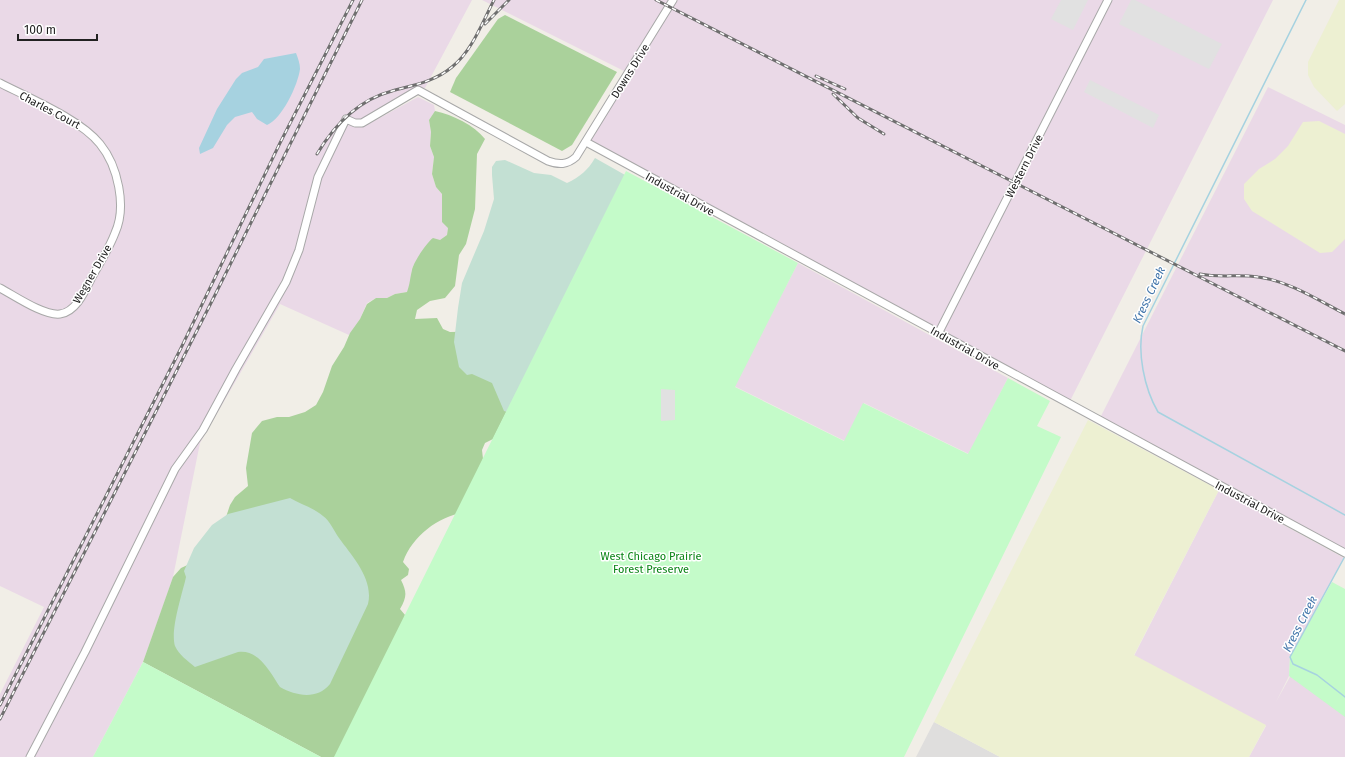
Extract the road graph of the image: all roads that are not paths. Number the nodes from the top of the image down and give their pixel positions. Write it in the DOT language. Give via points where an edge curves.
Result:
graph roads {
  1 [pos="673,0"];
  2 [pos="1108,0"];
  3 [pos="0,83"];
  4 [pos="586,142"];
  5 [pos="116,232"];
  6 [pos="0,288"];
  7 [pos="939,332"];
  8 [pos="1345,553"];
  9 [pos="30,757"];
  1 -- 4 [label="street, Downs Drive"];
  2 -- 7 [label="street, Western Drive"];
  3 -- 5 [label="street, Charles Court" via="83,127 101,145 110,162 118,188 120,214"];
  4 -- 7 [label="street, Industrial Drive" via="905,316"];
  4 -- 9 [label="street, Downs Drive" via="570,162 556,164 418,90 362,122 355,123 346,119 318,177 299,250 286,282 204,430 174,469 85,652"];
  5 -- 6 [label="street, Wegner Drive" via="82,297 73,308 61,314 48,313"];
  7 -- 8 [label="street, Industrial Drive" via="953,342"];
}
